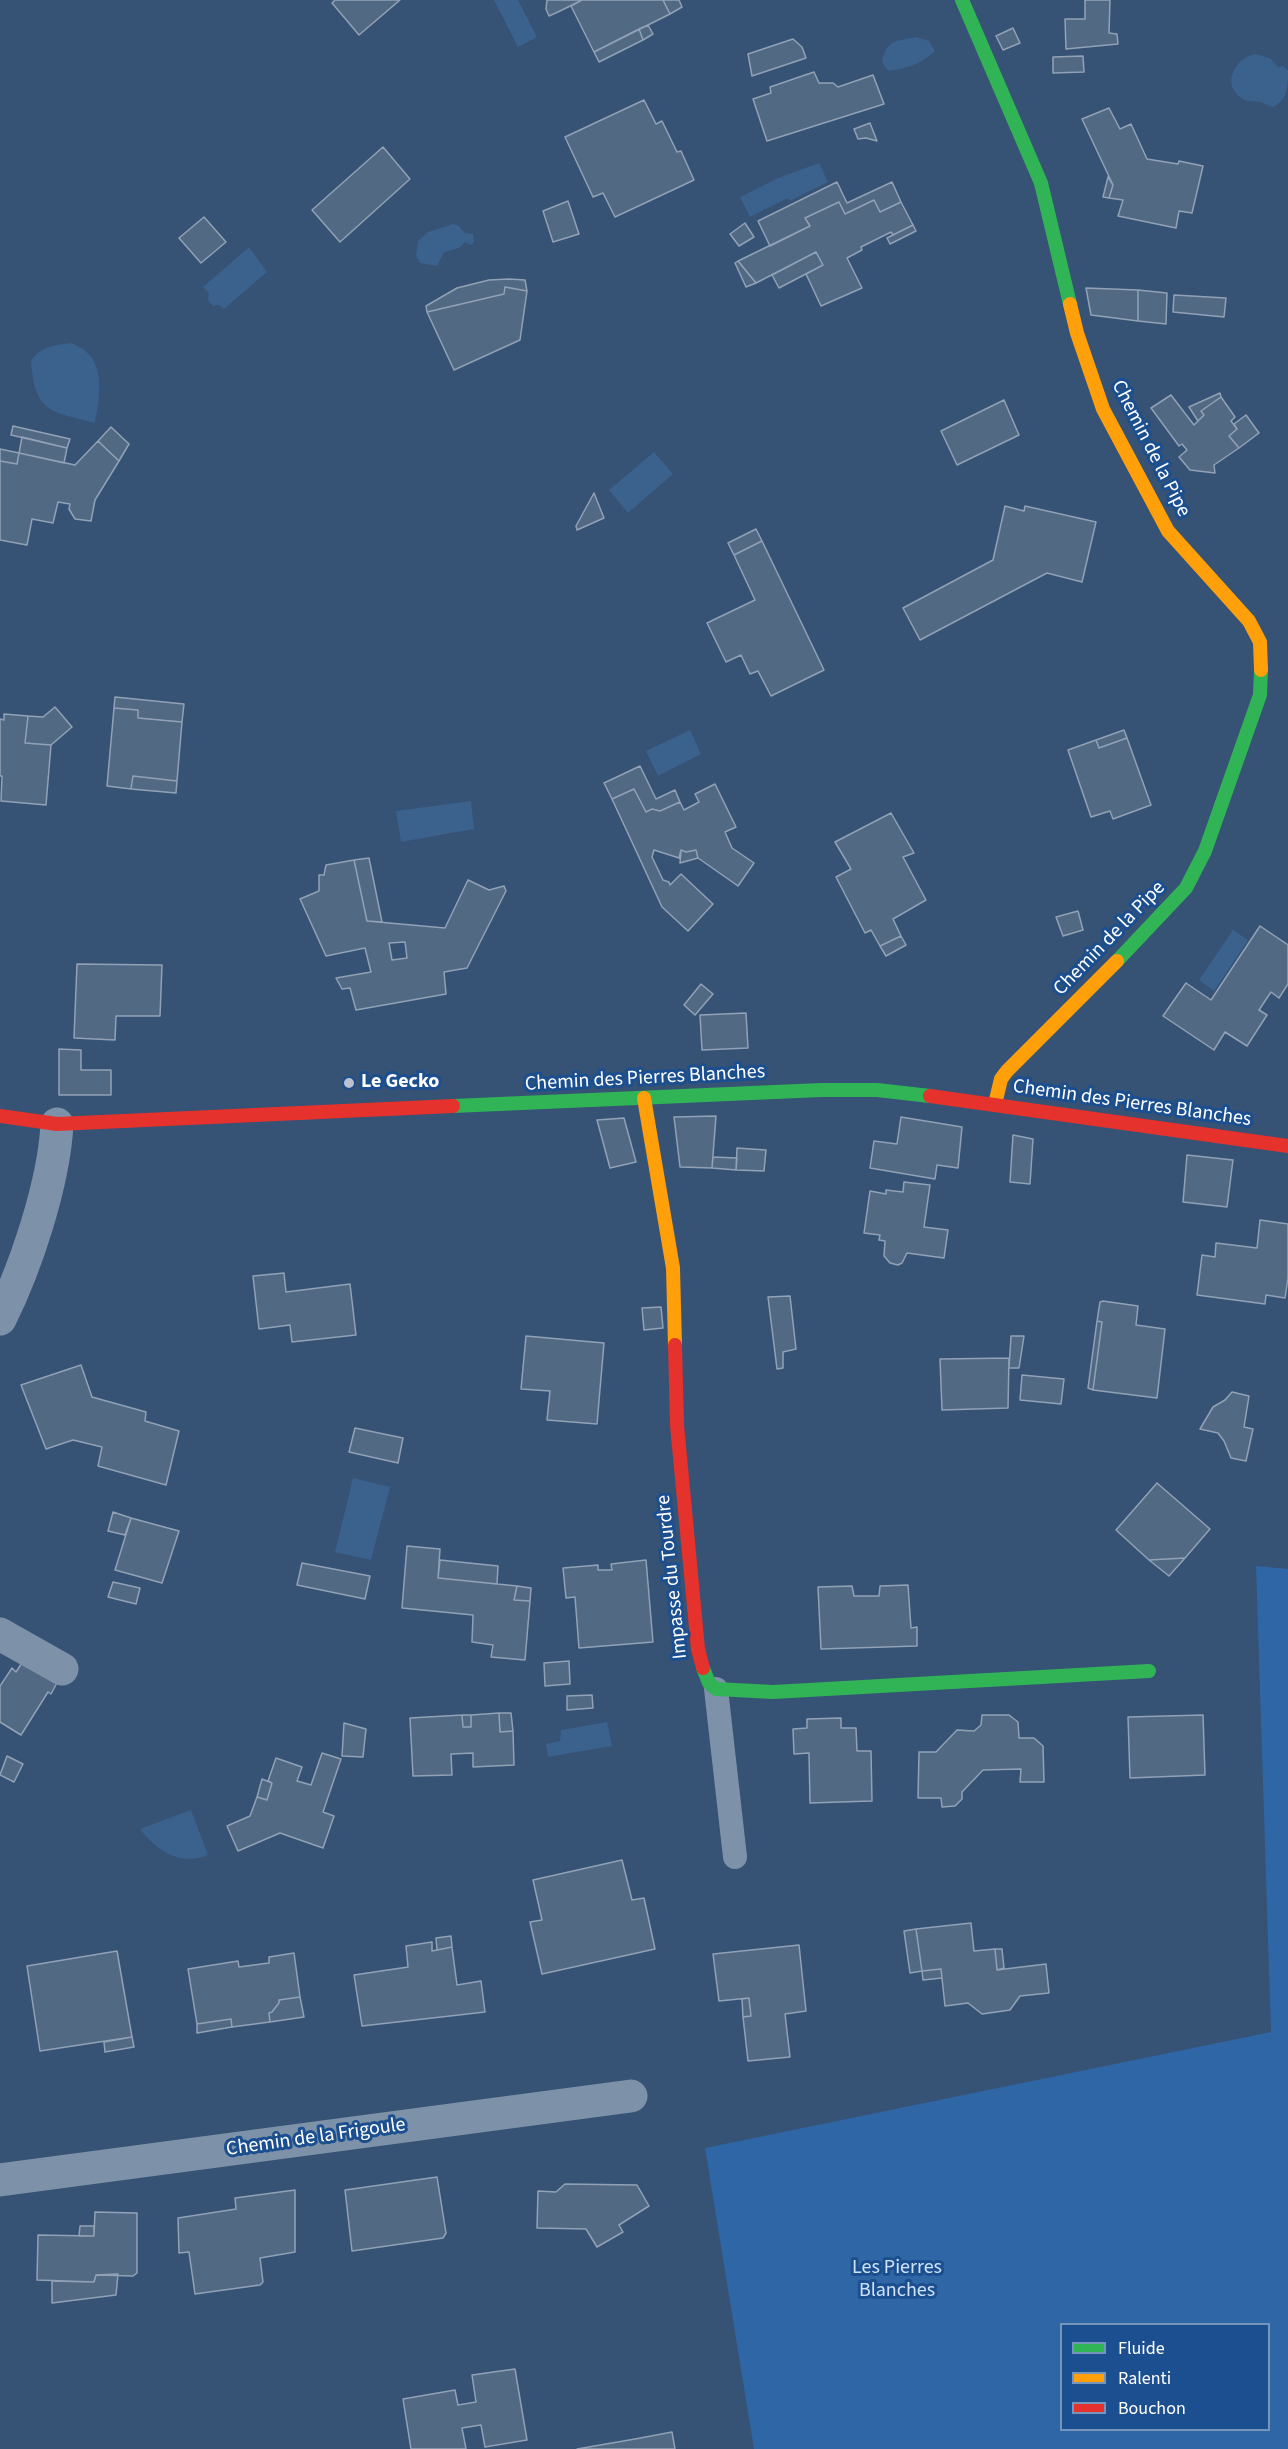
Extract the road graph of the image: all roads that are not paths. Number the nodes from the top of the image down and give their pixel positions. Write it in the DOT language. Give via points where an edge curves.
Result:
graph roads {
  1 [pos="962,0"];
  2 [pos="644,1098"];
  3 [pos="995,1104"];
  4 [pos="0,1116"];
  5 [pos="57,1124"];
  6 [pos="1288,1146"];
  7 [pos="0,1319"];
  8 [pos="0,1634"];
  9 [pos="62,1669"];
  10 [pos="1149,1671"];
  11 [pos="716,1689"];
  12 [pos="735,1857"];
  13 [pos="631,2096"];
  14 [pos="0,2180"];
  1 -- 3 [label="street, Chemin de la Pipe" via="1041,183 1077,333 1103,409 1168,531 1249,621 1260,642 1262,660 1260,695 1205,851 1186,888 1007,1071"];
  2 -- 3 [label="street, Chemin des Pierres Blanches" via="877,1090"];
  2 -- 5 [label="street, Chemin des Pierres Blanches"];
  2 -- 11 [label="street, Impasse du Tourdre" via="673,1268 677,1425 698,1649 704,1673"];
  3 -- 6 [label="street, Chemin des Pierres Blanches"];
  4 -- 5 [label="street, Chemin des Pierres Blanches"];
  5 -- 7 [label="street" via="55,1150 34,1234"];
  8 -- 9 [label="street"];
  10 -- 11 [label="street" via="773,1692"];
  11 -- 12 [label="lane"];
  13 -- 14 [label="street, Chemin de la Frigoule"];
}
